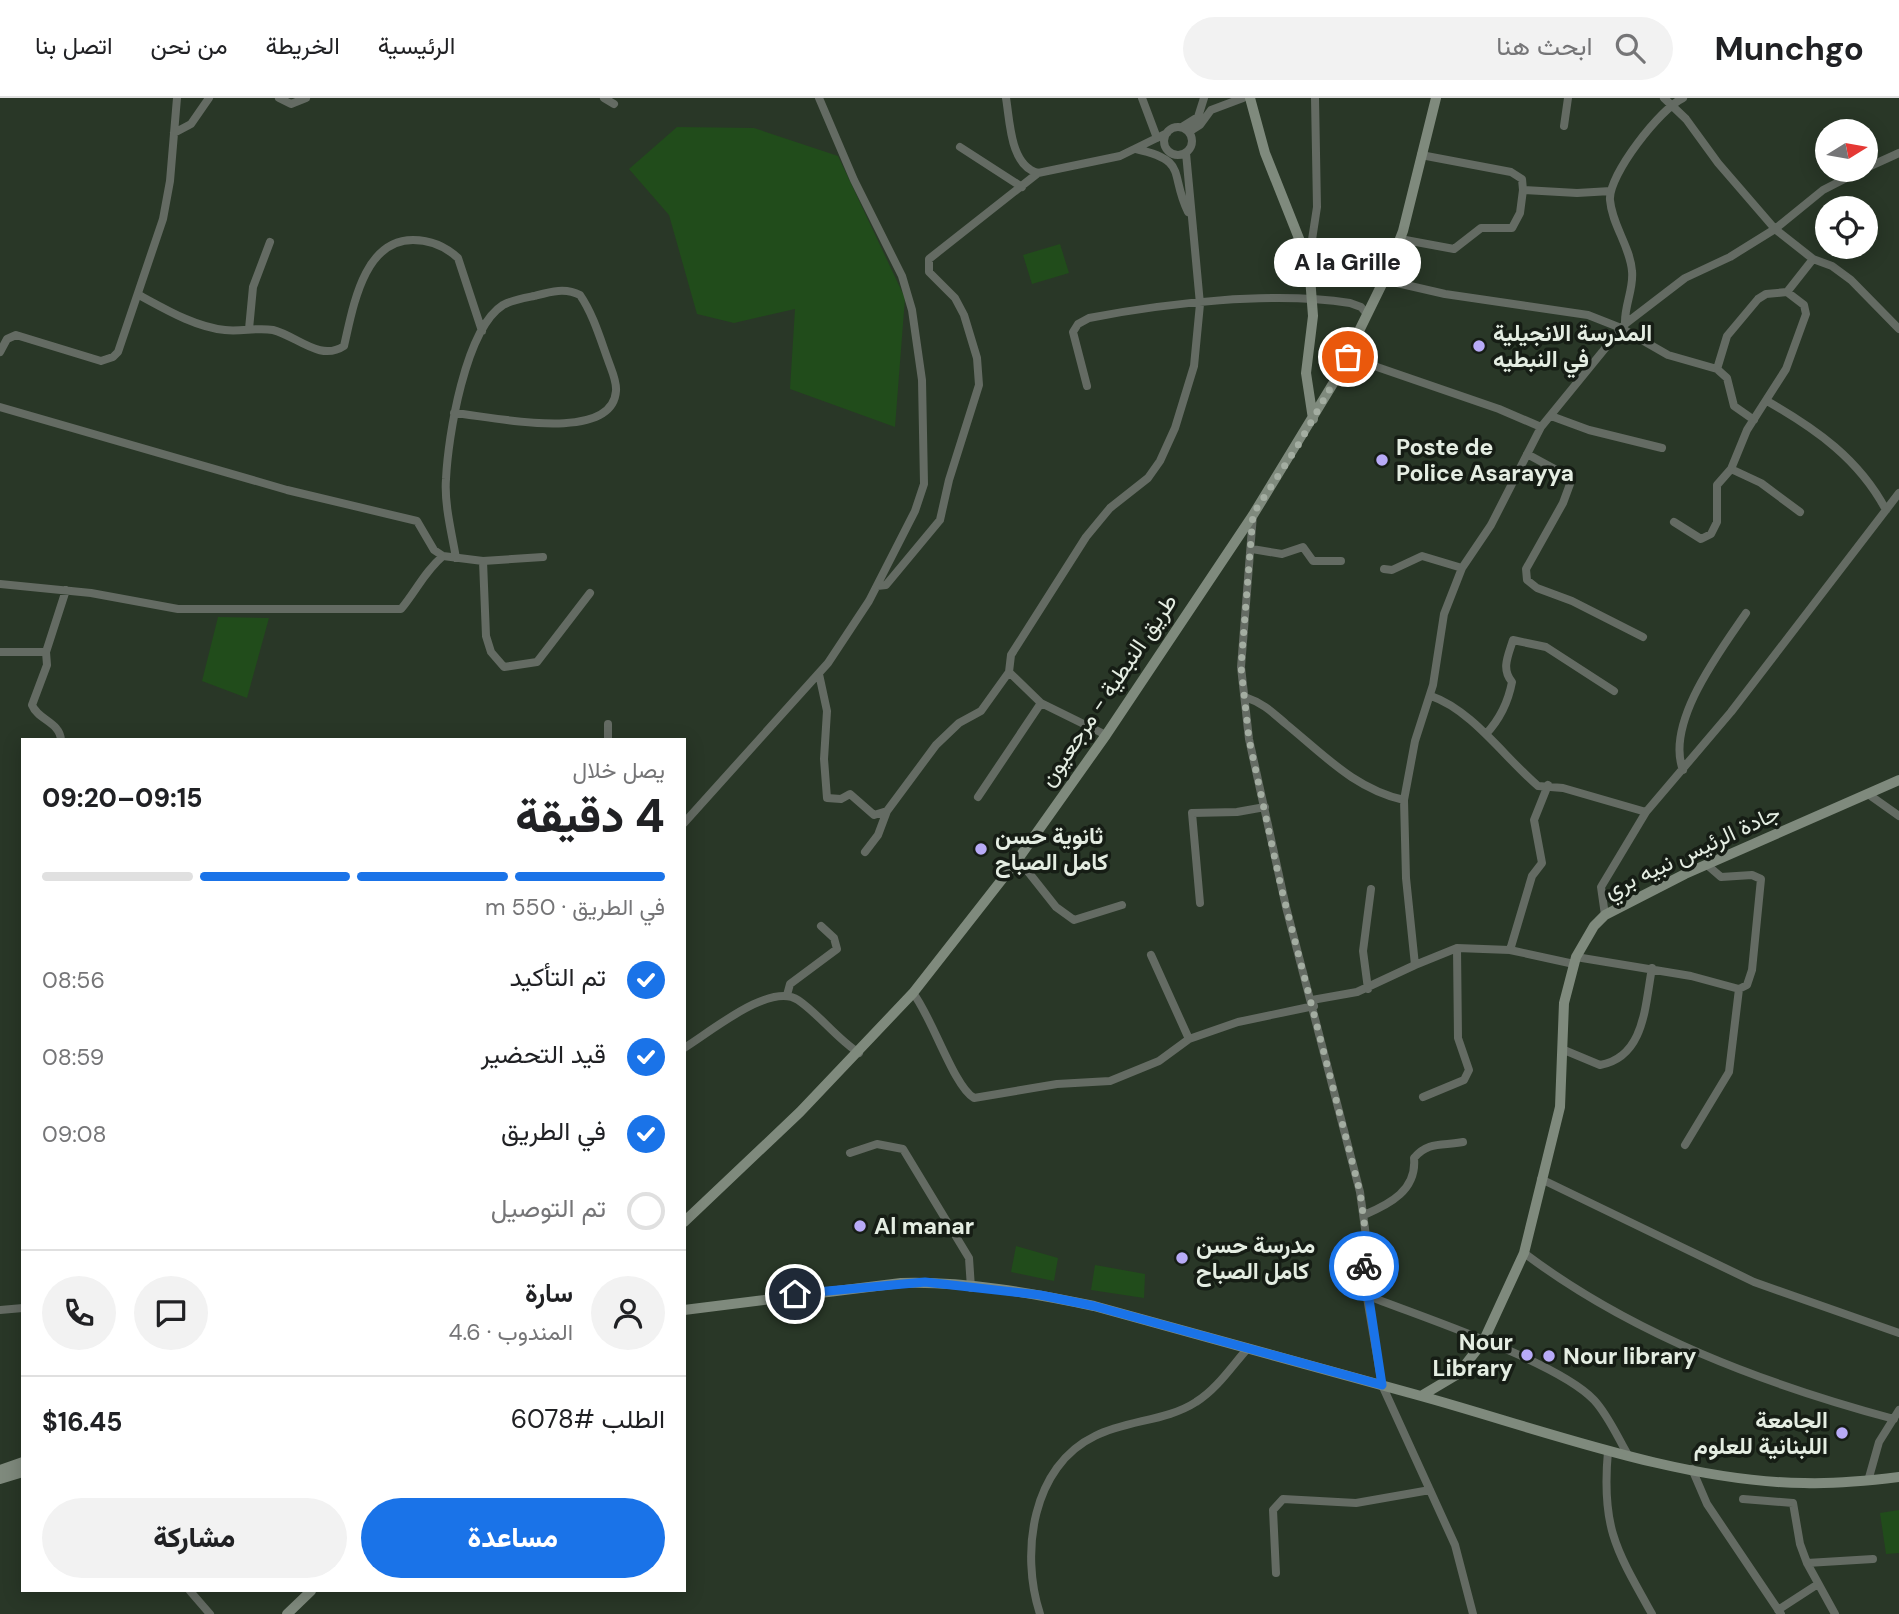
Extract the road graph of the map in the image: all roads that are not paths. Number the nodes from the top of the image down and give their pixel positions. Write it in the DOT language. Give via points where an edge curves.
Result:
graph roads {
  1 [pos="177,98"];
  2 [pos="209,98"];
  3 [pos="279,98"];
  4 [pos="306,98"];
  5 [pos="604,98"];
  6 [pos="819,98"];
  7 [pos="1006,98"];
  8 [pos="1142,98"];
  9 [pos="1203,98"];
  10 [pos="1243,98"];
  11 [pos="1250,98"];
  12 [pos="1315,98"];
  13 [pos="1436,98"];
  14 [pos="1568,98"];
  15 [pos="1683,98"];
  16 [pos="1668,101"];
  17 [pos="614,104"];
  18 [pos="1564,126"];
  19 [pos="1186,130"];
  20 [pos="174,133"];
  21 [pos="1167,133"];
  22 [pos="1157,138"];
  23 [pos="960,148"];
  24 [pos="1136,149"];
  25 [pos="1186,153"];
  26 [pos="1899,153"];
  27 [pos="1168,154"];
  28 [pos="1422,155"];
  29 [pos="1878,163"];
  30 [pos="1038,173"];
  31 [pos="1839,182"];
  32 [pos="1022,187"];
  33 [pos="1523,190"];
  34 [pos="1611,191"];
  35 [pos="1191,219"];
  36 [pos="1775,229"];
  37 [pos="1400,239"];
  38 [pos="270,242"];
  39 [pos="1813,259"];
  40 [pos="1307,267"];
  41 [pos="1384,280"];
  42 [pos="1787,292"];
  43 [pos="139,295"];
  44 [pos="1314,300"];
  45 [pos="1200,304"];
  46 [pos="1367,314"];
  47 [pos="1623,326"];
  48 [pos="249,329"];
  49 [pos="1899,329"];
  50 [pos="482,331"];
  51 [pos="0,352"];
  52 [pos="1348,357"];
  53 [pos="1717,369"];
  54 [pos="1087,386"];
  55 [pos="1767,401"];
  56 [pos="0,407"];
  57 [pos="454,413"];
  58 [pos="1551,416"];
  59 [pos="1313,419"];
  60 [pos="1754,419"];
  61 [pos="1541,427"];
  62 [pos="1662,448"];
  63 [pos="1527,454"];
  64 [pos="1731,469"];
  65 [pos="1899,494"];
  66 [pos="1885,510"];
  67 [pos="1800,512"];
  68 [pos="1253,514"];
  69 [pos="1674,522"];
  70 [pos="1252,549"];
  71 [pos="443,556"];
  72 [pos="543,557"];
  73 [pos="456,558"];
  74 [pos="483,561"];
  75 [pos="1341,561"];
  76 [pos="1462,568"];
  77 [pos="1384,569"];
  78 [pos="0,584"];
  79 [pos="877,586"];
  80 [pos="66,590"];
  81 [pos="590,593"];
  82 [pos="1746,613"];
  83 [pos="1643,638"];
  84 [pos="0,652"];
  85 [pos="46,652"];
  86 [pos="1009,672"];
  87 [pos="820,674"];
  88 [pos="1614,691"];
  89 [pos="1431,696"];
  90 [pos="1245,697"];
  91 [pos="1041,703"];
  92 [pos="608,724"];
  93 [pos="1486,734"];
  94 [pos="1106,735"];
  95 [pos="60,738"];
  96 [pos="608,738"];
  97 [pos="1683,770"];
  98 [pos="1899,780"];
  99 [pos="1548,785"];
  100 [pos="1868,794"];
  101 [pos="978,797"];
  102 [pos="1404,800"];
  103 [pos="1265,807"];
  104 [pos="887,811"];
  105 [pos="1646,812"];
  106 [pos="1899,816"];
  107 [pos="686,821"];
  108 [pos="865,852"];
  109 [pos="1018,859"];
  110 [pos="1706,864"];
  111 [pos="1371,889"];
  112 [pos="1200,903"];
  113 [pos="1122,905"];
  114 [pos="1605,915"];
  115 [pos="821,926"];
  116 [pos="1457,948"];
  117 [pos="1510,950"];
  118 [pos="1151,955"];
  119 [pos="1575,960"];
  120 [pos="1415,965"];
  121 [pos="1653,968"];
  122 [pos="1368,989"];
  123 [pos="1740,989"];
  124 [pos="913,993"];
  125 [pos="787,995"];
  126 [pos="1313,1003"];
  127 [pos="1189,1039"];
  128 [pos="686,1047"];
  129 [pos="1564,1050"];
  130 [pos="859,1053"];
  131 [pos="1423,1097"];
  132 [pos="1463,1142"];
  133 [pos="1685,1145"];
  134 [pos="850,1153"];
  135 [pos="1541,1179"];
  136 [pos="1364,1215"];
  137 [pos="686,1220"];
  138 [pos="1524,1252"];
  139 [pos="971,1287"];
  140 [pos="1366,1295"];
  141 [pos="21,1307"];
  142 [pos="0,1310"];
  143 [pos="686,1310"];
  144 [pos="1899,1333"];
  145 [pos="1483,1342"];
  146 [pos="1248,1348"];
  147 [pos="1382,1385"];
  148 [pos="1421,1396"];
  149 [pos="1899,1410"];
  150 [pos="1894,1419"];
  151 [pos="1608,1451"];
  152 [pos="1628,1455"];
  153 [pos="21,1469"];
  154 [pos="1692,1469"];
  155 [pos="0,1470"];
  156 [pos="1899,1477"];
  157 [pos="0,1479"];
  158 [pos="1868,1481"];
  159 [pos="1430,1490"];
  160 [pos="1743,1499"];
  161 [pos="1873,1559"];
  162 [pos="1807,1563"];
  163 [pos="1276,1573"];
  164 [pos="1818,1584"];
  165 [pos="191,1592"];
  166 [pos="310,1592"];
  167 [pos="1780,1612"];
  168 [pos="210,1614"];
  169 [pos="287,1614"];
  170 [pos="1040,1614"];
  171 [pos="1473,1614"];
  172 [pos="1652,1614"];
  173 [pos="1835,1614"];
  1 -- 20 [label="street"];
  2 -- 20 [label="street" via="191,124"];
  3 -- 4 [label="street" via="291,104"];
  5 -- 17 [label="street"];
  6 -- 79 [label="street" via="902,276 915,322 921,370 924,484"];
  7 -- 30 [label="street" via="1017,152 1025,167"];
  8 -- 22 [label="street"];
  9 -- 19 [label="street" via="1198,117"];
  10 -- 19 [label="street" via="1211,110 1200,125"];
  11 -- 40 [label="main road"];
  12 -- 40 [label="street" via="1317,207"];
  13 -- 28 [label="main road, طريق النبطية - مرجعيون"];
  14 -- 18 [label="street"];
  15 -- 16 [label="street"];
  16 -- 34 [label="street" via="1622,167"];
  16 -- 36 [label="street"];
  19 -- 21 [label="street" via="1174,127"];
  19 -- 25 [label="street" via="1192,140"];
  20 -- 43 [label="street" via="163,219"];
  21 -- 22 [label="street"];
  21 -- 27 [label="street"];
  22 -- 24 [label="street"];
  23 -- 32 [label="street"];
  24 -- 27 [label="street"];
  24 -- 30 [label="street"];
  25 -- 27 [label="street"];
  25 -- 35 [label="street"];
  26 -- 29 [label="street"];
  27 -- 35 [label="street"];
  28 -- 33 [label="street" via="1511,172 1522,179"];
  28 -- 37 [label="main road, طريق النبطية - مرجعيون"];
  30 -- 32 [label="street"];
  31 -- 36 [label="street"];
  32 -- 79 [label="street" via="929,259 929,272 955,298 964,315 977,358 979,385 940,520 886,585"];
  33 -- 34 [label="street"];
  33 -- 37 [label="street" via="1520,213 1512,228 1481,228 1454,249"];
  34 -- 47 [label="street" via="1612,213 1632,270"];
  35 -- 45 [label="street"];
  36 -- 39 [label="street"];
  36 -- 47 [label="street" via="1685,278"];
  37 -- 41 [label="main road, طريق النبطية - مرجعيون"];
  38 -- 48 [label="street" via="253,287"];
  39 -- 42 [label="street"];
  39 -- 49 [label="street" via="1851,280"];
  40 -- 44 [label="main road"];
  41 -- 46 [label="main road, طريق النبطية - مرجعيون"];
  41 -- 47 [label="street" via="1580,314"];
  42 -- 53 [label="street" via="1758,299 1727,336"];
  42 -- 55 [label="street" via="1807,312 1786,369"];
  43 -- 48 [label="street" via="206,326"];
  43 -- 51 [label="street" via="118,352 108,360 16,335 7,339"];
  44 -- 45 [label="street"];
  44 -- 46 [label="street" via="1350,303"];
  44 -- 59 [label="main road" via="1306,373"];
  45 -- 54 [label="street" via="1124,311 1081,321 1073,337"];
  45 -- 86 [label="street" via="1194,366 1160,461 1086,537 1011,655"];
  46 -- 52 [label="main road, طريق النبطية - مرجعيون"];
  47 -- 53 [label="street" via="1668,355"];
  47 -- 58 [label="street"];
  48 -- 50 [label="street" via="276,331 320,351 337,350 344,346 355,297 370,267 391,245 418,240 449,249 458,258"];
  50 -- 57 [label="street"];
  50 -- 57 [label="street" via="496,311 514,301 558,291 580,295 615,381 614,400 603,415 573,424"];
  52 -- 59 [label="main road, طريق النبطية - مرجعيون"];
  52 -- 61 [label="street" via="1499,408"];
  53 -- 60 [label="street" via="1727,378 1734,407"];
  55 -- 60 [label="street"];
  55 -- 66 [label="street" via="1825,437 1849,458"];
  56 -- 71 [label="street" via="287,490 417,521 434,550"];
  57 -- 73 [label="street" via="445,482"];
  58 -- 61 [label="street"];
  58 -- 62 [label="street"];
  59 -- 68 [label="main road, طريق النبطية - مرجعيون"];
  60 -- 64 [label="street"];
  61 -- 63 [label="street"];
  63 -- 76 [label="street" via="1491,525"];
  63 -- 83 [label="street" via="1562,473 1570,484 1526,569 1527,580"];
  64 -- 67 [label="street" via="1761,483"];
  64 -- 69 [label="street" via="1717,485 1717,522 1710,536 1698,538"];
  65 -- 66 [label="street"];
  66 -- 97 [label="street"];
  68 -- 70 [label="street"];
  68 -- 94 [label="main road, طريق النبطية - مرجعيون"];
  70 -- 75 [label="street" via="1282,554 1303,547 1313,561"];
  70 -- 90 [label="street" via="1242,643"];
  71 -- 73 [label="street"];
  71 -- 80 [label="street" via="428,568 401,609 178,609"];
  72 -- 74 [label="street"];
  73 -- 74 [label="street"];
  74 -- 81 [label="street" via="486,636 503,667 537,662"];
  76 -- 77 [label="street" via="1422,556 1392,570"];
  76 -- 89 [label="street" via="1444,614"];
  78 -- 80 [label="street"];
  79 -- 87 [label="street"];
  80 -- 85 [label="street"];
  82 -- 97 [label="street" via="1688,710 1678,751"];
  84 -- 85 [label="street"];
  85 -- 95 [label="street" via="47,665 32,705"];
  86 -- 91 [label="street"];
  86 -- 104 [label="street" via="981,711 958,723 927,755"];
  87 -- 104 [label="street" via="827,711 827,798 850,794 874,814"];
  87 -- 107 [label="street"];
  88 -- 93 [label="street" via="1546,647 1513,640 1504,667 1512,682 1510,691 1501,716"];
  89 -- 93 [label="street" via="1449,704"];
  89 -- 102 [label="street" via="1415,741"];
  90 -- 102 [label="street" via="1271,709 1347,776 1372,791"];
  90 -- 103 [label="street" via="1249,739"];
  91 -- 94 [label="street"];
  91 -- 101 [label="street"];
  92 -- 96 [label="street"];
  93 -- 99 [label="street" via="1538,786"];
  94 -- 109 [label="main road, طريق النبطية - مرجعيون"];
  97 -- 105 [label="street"];
  98 -- 100 [label="main road, جادة الرئيس نبيه بري"];
  99 -- 105 [label="street"];
  99 -- 117 [label="street" via="1534,820 1542,863 1532,876"];
  100 -- 106 [label="street"];
  100 -- 110 [label="main road, جادة الرئيس نبيه بري"];
  102 -- 120 [label="street"];
  103 -- 112 [label="street" via="1192,813"];
  103 -- 126 [label="street"];
  104 -- 108 [label="street"];
  105 -- 114 [label="street" via="1601,887"];
  109 -- 113 [label="street" via="1056,907 1073,920"];
  109 -- 124 [label="main road, طريق النبطية - مرجعيون"];
  110 -- 114 [label="main road, جادة الرئيس نبيه بري"];
  110 -- 123 [label="street" via="1721,877 1752,875 1761,879 1752,971 1747,985"];
  111 -- 122 [label="street" via="1363,951"];
  114 -- 119 [label="main road, جادة الرئيس نبيه بري" via="1584,939"];
  115 -- 125 [label="street" via="838,949 790,984"];
  116 -- 117 [label="street"];
  116 -- 120 [label="street"];
  116 -- 131 [label="street" via="1458,1038 1467,1075"];
  117 -- 119 [label="street"];
  118 -- 127 [label="street"];
  119 -- 121 [label="street"];
  119 -- 129 [label="main road, جادة الرئيس نبيه بري" via="1564,1003"];
  120 -- 122 [label="street"];
  121 -- 123 [label="street"];
  121 -- 129 [label="street" via="1640,1031 1626,1052 1600,1065"];
  122 -- 126 [label="street"];
  123 -- 133 [label="street" via="1729,1072"];
  124 -- 127 [label="street" via="932,1021 961,1084 974,1098 1057,1084 1111,1081 1159,1061"];
  124 -- 130 [label="main road, طريق النبطية - مرجعيون"];
  125 -- 128 [label="street" via="766,998"];
  125 -- 130 [label="street" via="798,999"];
  126 -- 127 [label="street"];
  126 -- 136 [label="street"];
  129 -- 135 [label="main road, جادة الرئيس نبيه بري" via="1560,1107"];
  130 -- 137 [label="main road, طريق النبطية - مرجعيون"];
  132 -- 136 [label="street" via="1422,1149 1414,1158 1415,1172 1408,1187 1382,1208"];
  134 -- 139 [label="street" via="877,1144 903,1149 969,1258"];
  135 -- 138 [label="main road, جادة الرئيس نبيه بري"];
  135 -- 144 [label="street" via="1754,1282"];
  136 -- 140 [label="street"];
  138 -- 145 [label="main road, جادة الرئيس نبيه بري"];
  138 -- 150 [label="street" via="1577,1290 1717,1361"];
  139 -- 143 [label="main road" via="925,1282 873,1285"];
  139 -- 146 [label="main road" via="1094,1306"];
  140 -- 145 [label="street"];
  140 -- 147 [label="street"];
  141 -- 142 [label="street"];
  145 -- 148 [label="main road, جادة الرئيس نبيه بري" via="1458,1374"];
  145 -- 152 [label="street" via="1578,1387 1595,1401"];
  146 -- 147 [label="main road"];
  146 -- 170 [label="street" via="1195,1403 1097,1435 1052,1473 1039,1505 1031,1559 1030,1578"];
  147 -- 148 [label="main road"];
  147 -- 159 [label="street"];
  148 -- 151 [label="main road"];
  149 -- 150 [label="street"];
  150 -- 158 [label="street" via="1874,1455"];
  151 -- 152 [label="main road"];
  151 -- 172 [label="street" via="1605,1502 1610,1530"];
  152 -- 154 [label="main road"];
  153 -- 155 [label="main road"];
  153 -- 157 [label="main road"];
  154 -- 158 [label="main road" via="1801,1483"];
  154 -- 167 [label="street" via="1707,1504"];
  156 -- 158 [label="main road"];
  159 -- 163 [label="street" via="1356,1503 1283,1499 1273,1510"];
  159 -- 171 [label="street" via="1454,1545"];
  160 -- 162 [label="street" via="1793,1503"];
  161 -- 162 [label="street"];
  162 -- 164 [label="street"];
  164 -- 167 [label="street"];
  164 -- 173 [label="street"];
  165 -- 168 [label="street"];
  166 -- 169 [label="main road"];
}
